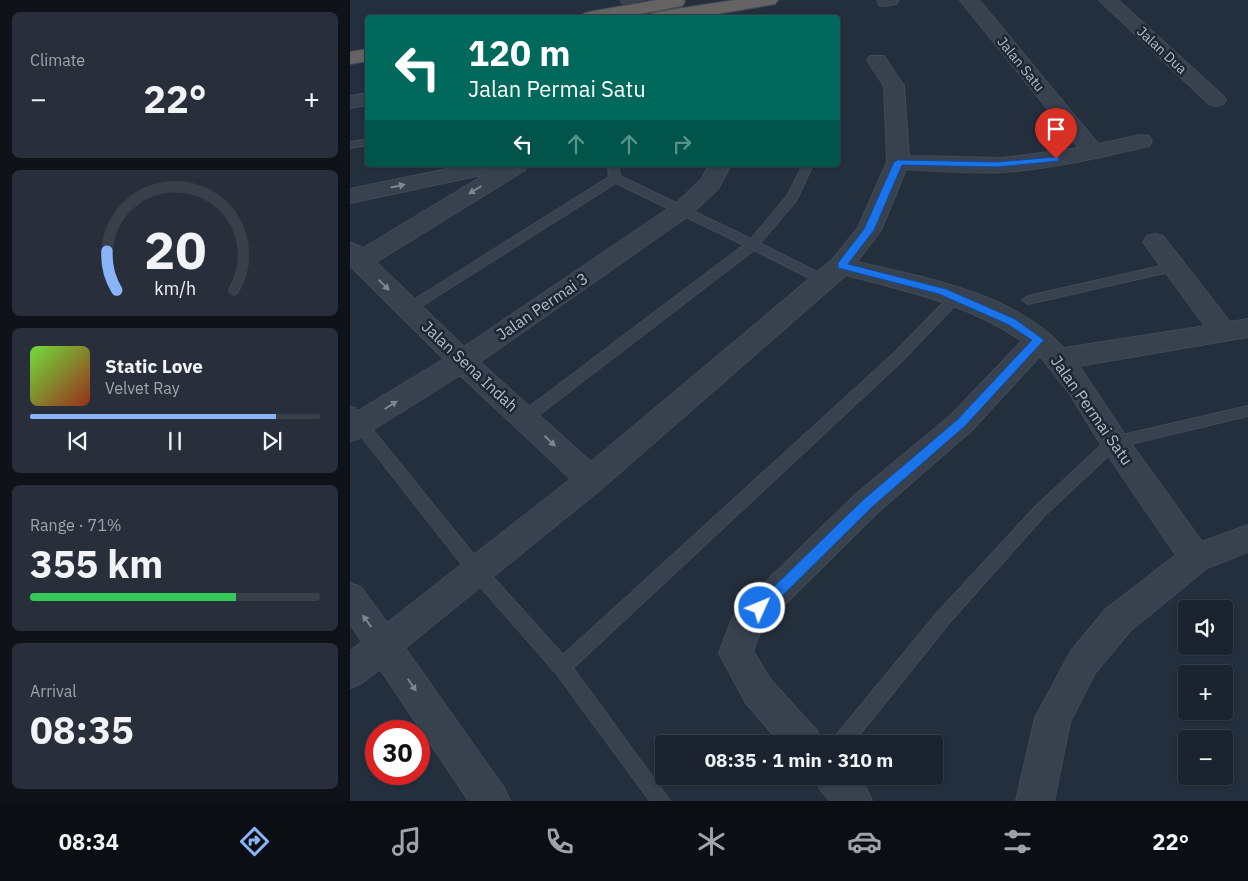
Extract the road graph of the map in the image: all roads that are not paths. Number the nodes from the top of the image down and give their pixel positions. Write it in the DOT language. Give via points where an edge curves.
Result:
graph roads {
  1 [pos="592,0"];
  2 [pos="769,0"];
  3 [pos="968,0"];
  4 [pos="1108,0"];
  5 [pos="687,6"];
  6 [pos="641,11"];
  7 [pos="577,15"];
  8 [pos="611,15"];
  9 [pos="365,56"];
  10 [pos="350,58"];
  11 [pos="877,60"];
  12 [pos="365,68"];
  13 [pos="350,70"];
  14 [pos="365,100"];
  15 [pos="1216,100"];
  16 [pos="350,102"];
  17 [pos="1140,140"];
  18 [pos="365,142"];
  19 [pos="350,145"];
  20 [pos="1093,151"];
  21 [pos="898,162"];
  22 [pos="488,167"];
  23 [pos="513,167"];
  24 [pos="613,167"];
  25 [pos="719,167"];
  26 [pos="807,167"];
  27 [pos="615,178"];
  28 [pos="350,196"];
  29 [pos="683,209"];
  30 [pos="1155,242"];
  31 [pos="752,245"];
  32 [pos="355,256"];
  33 [pos="1174,267"];
  34 [pos="833,273"];
  35 [pos="956,296"];
  36 [pos="1028,300"];
  37 [pos="408,309"];
  38 [pos="1236,331"];
  39 [pos="1049,349"];
  40 [pos="462,361"];
  41 [pos="1248,411"];
  42 [pos="526,417"];
  43 [pos="353,422"];
  44 [pos="1114,442"];
  45 [pos="590,480"];
  46 [pos="1248,538"];
  47 [pos="1196,558"];
  48 [pos="477,571"];
  49 [pos="350,597"];
  50 [pos="385,645"];
  51 [pos="562,667"];
  52 [pos="350,672"];
  53 [pos="796,735"];
  54 [pos="847,735"];
  55 [pos="840,785"];
  56 [pos="491,801"];
  57 [pos="661,801"];
  58 [pos="853,801"];
  59 [pos="1035,801"];
  1 -- 7 [label="highway" via="589,8"];
  2 -- 5 [label="highway"];
  3 -- 20 [label="street, Jalan Satu"];
  4 -- 15 [label="street, Jalan Dua"];
  5 -- 6 [label="highway"];
  6 -- 8 [label="highway"];
  9 -- 10 [label="highway"];
  11 -- 21 [label="street" via="894,86"];
  12 -- 13 [label="highway"];
  14 -- 16 [label="street"];
  17 -- 20 [label="street"];
  18 -- 19 [label="lane"];
  20 -- 21 [label="street" via="1015,164"];
  21 -- 34 [label="street" via="869,230"];
  28 -- 22 [label="street, one-way"];
  23 -- 32 [label="street, one-way"];
  24 -- 27 [label="lane"];
  25 -- 29 [label="street, Jalan Permai 3" via="710,184"];
  26 -- 31 [label="lane" via="804,180 780,214"];
  27 -- 29 [label="lane"];
  27 -- 37 [label="lane"];
  29 -- 31 [label="lane"];
  29 -- 40 [label="street, Jalan Permai 3"];
  30 -- 33 [label="street"];
  31 -- 34 [label="lane"];
  31 -- 42 [label="lane"];
  32 -- 37 [label="street, Jalan Sena Indah, one-way"];
  33 -- 36 [label="lane"];
  33 -- 38 [label="street"];
  34 -- 35 [label="street, Jalan Permai Satu"];
  34 -- 45 [label="street"];
  35 -- 39 [label="street, Jalan Permai Satu" via="1011,321"];
  35 -- 51 [label="lane" via="890,364"];
  37 -- 40 [label="street, Jalan Sena Indah"];
  38 -- 39 [label="street"];
  39 -- 44 [label="street, Jalan Permai Satu"];
  39 -- 53 [label="street" via="867,503 760,608 744,630 736,654 758,691"];
  40 -- 42 [label="street, Jalan Sena Indah"];
  43 -- 40 [label="street, Jalan Permai 3, one-way"];
  41 -- 44 [label="lane"];
  42 -- 45 [label="street, Jalan Sena Indah, one-way"];
  43 -- 48 [label="lane"];
  44 -- 47 [label="street, Jalan Permai Satu"];
  44 -- 54 [label="lane" via="1040,511 943,618"];
  45 -- 48 [label="street"];
  46 -- 47 [label="street"];
  47 -- 59 [label="street" via="1118,620 1083,662 1053,718"];
  48 -- 50 [label="street"];
  48 -- 51 [label="lane"];
  50 -- 49 [label="street, one-way"];
  50 -- 52 [label="street"];
  50 -- 56 [label="street, one-way"];
  51 -- 57 [label="lane"];
  55 -- 58 [label="street"];
}
